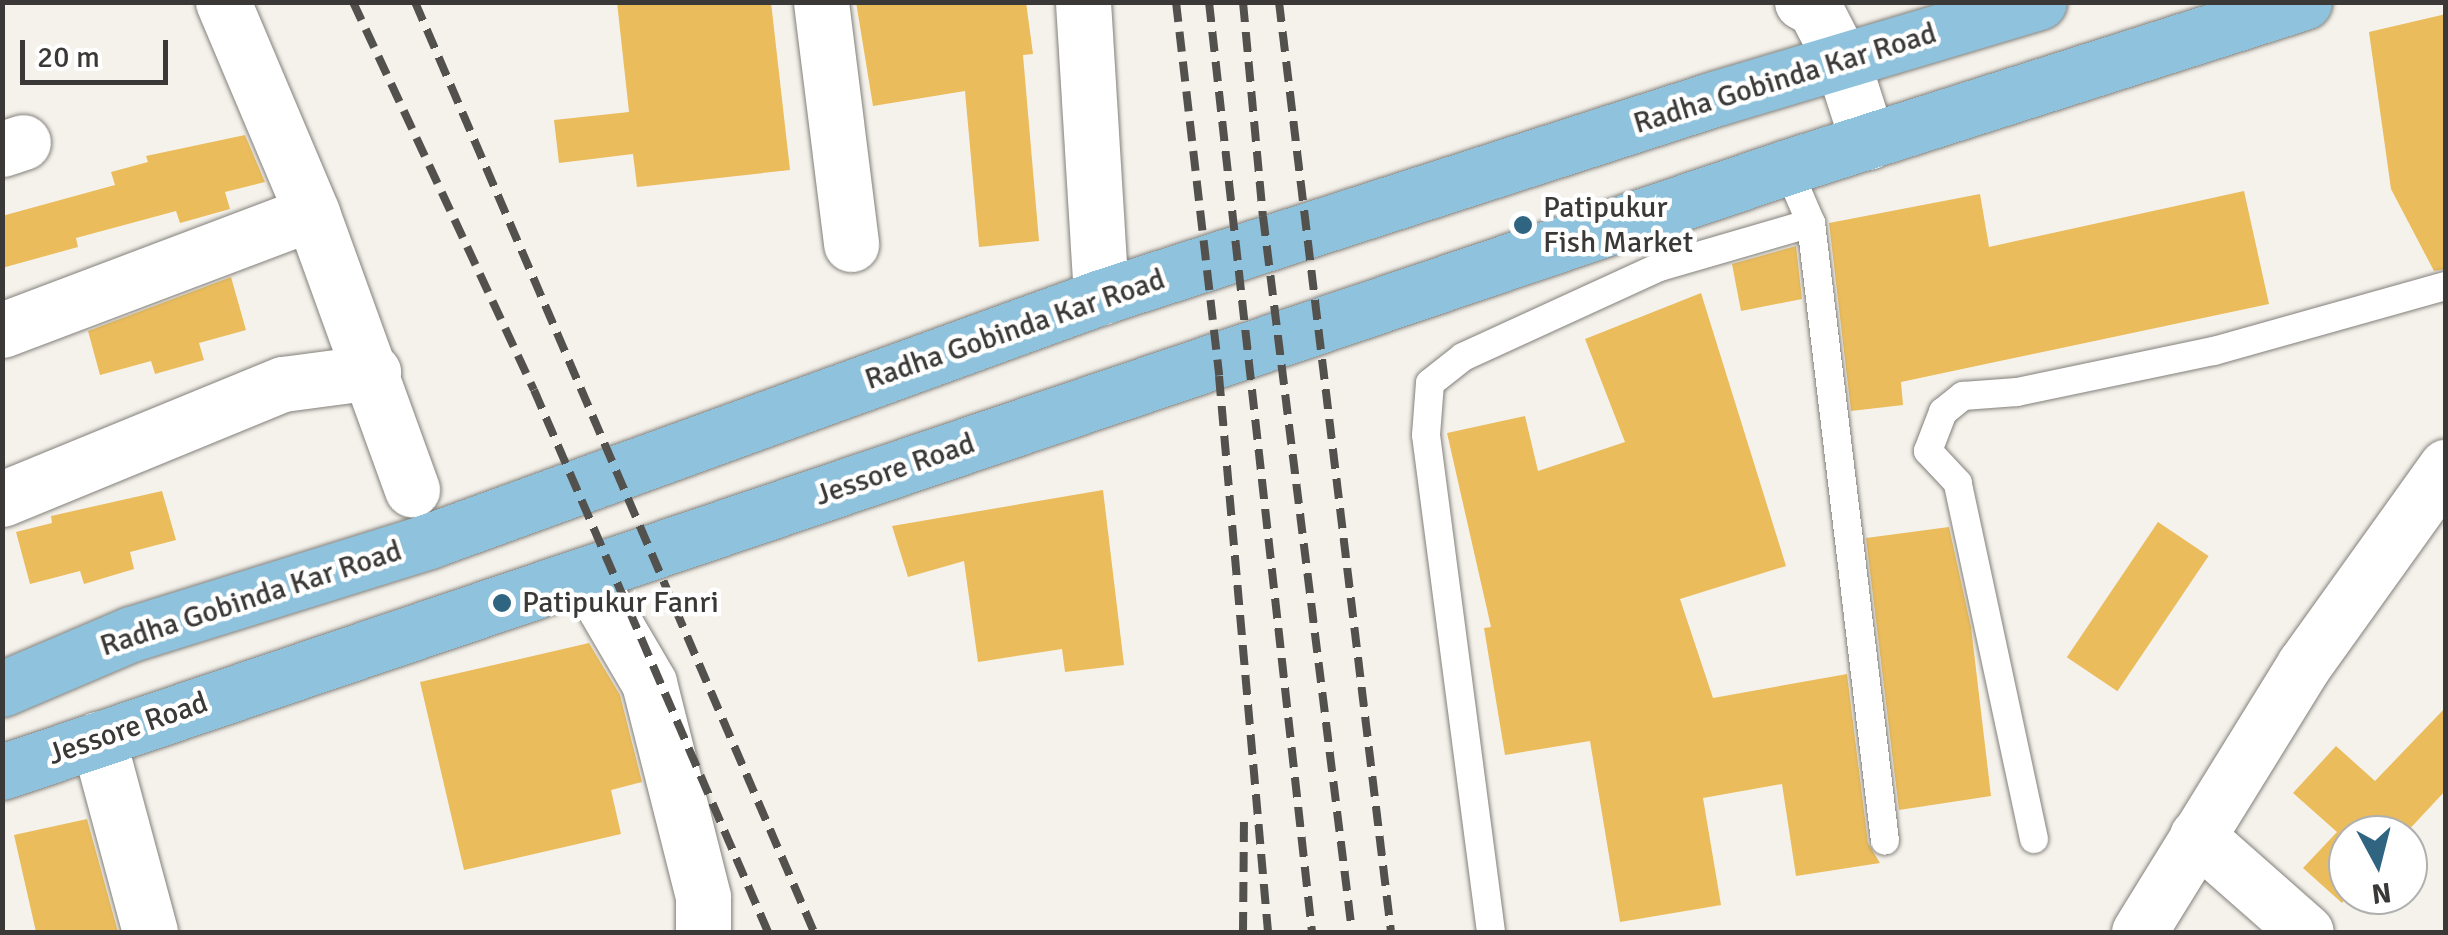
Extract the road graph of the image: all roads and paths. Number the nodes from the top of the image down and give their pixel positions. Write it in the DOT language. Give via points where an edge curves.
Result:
graph roads {
  1 [pos="224,2"];
  2 [pos="821,2"];
  3 [pos="1083,2"];
  4 [pos="1802,2"];
  5 [pos="2039,2"];
  6 [pos="2304,2"];
  7 [pos="1842,61"];
  8 [pos="1868,142"];
  9 [pos="1787,167"];
  10 [pos="312,213"];
  11 [pos="1811,222"];
  12 [pos="851,244"];
  13 [pos="2446,286"];
  14 [pos="1101,297"];
  15 [pos="2,330"];
  16 [pos="373,372"];
  17 [pos="2446,467"];
  18 [pos="412,489"];
  19 [pos="2,499"];
  20 [pos="586,575"];
  21 [pos="2,690"];
  22 [pos="98,739"];
  23 [pos="2,772"];
  24 [pos="2197,836"];
  25 [pos="2034,839"];
  26 [pos="1885,841"];
  27 [pos="150,932"];
  28 [pos="704,932"];
  29 [pos="1492,932"];
  30 [pos="2138,932"];
  31 [pos="2306,932"];
  1 -- 10 [label="street"];
  2 -- 12 [label="street"];
  3 -- 14 [label="street"];
  4 -- 7 [label="street" via="1815,10"];
  5 -- 7 [label="main road, Radha Gobinda Kar Road"];
  6 -- 8 [label="main road, Jessore Road"];
  7 -- 8 [label="street"];
  7 -- 14 [label="main road, Radha Gobinda Kar Road"];
  8 -- 9 [label="main road, Jessore Road"];
  9 -- 11 [label="lane"];
  9 -- 20 [label="main road, Jessore Road"];
  10 -- 15 [label="street"];
  10 -- 16 [label="street"];
  11 -- 26 [label="lane"];
  11 -- 29 [label="lane" via="1660,267 1464,357 1430,383 1426,434"];
  13 -- 25 [label="lane" via="2214,351 2017,392 1963,396 1944,412 1928,451 1958,483"];
  14 -- 21 [label="main road, Radha Gobinda Kar Road" via="429,541 130,634"];
  16 -- 18 [label="street"];
  16 -- 19 [label="street" via="284,384"];
  17 -- 24 [label="street" via="2304,665"];
  20 -- 22 [label="main road, Jessore Road"];
  20 -- 28 [label="street" via="649,683 703,897"];
  22 -- 23 [label="main road, Jessore Road"];
  22 -- 27 [label="street"];
  24 -- 30 [label="street"];
  24 -- 31 [label="street"];
}
